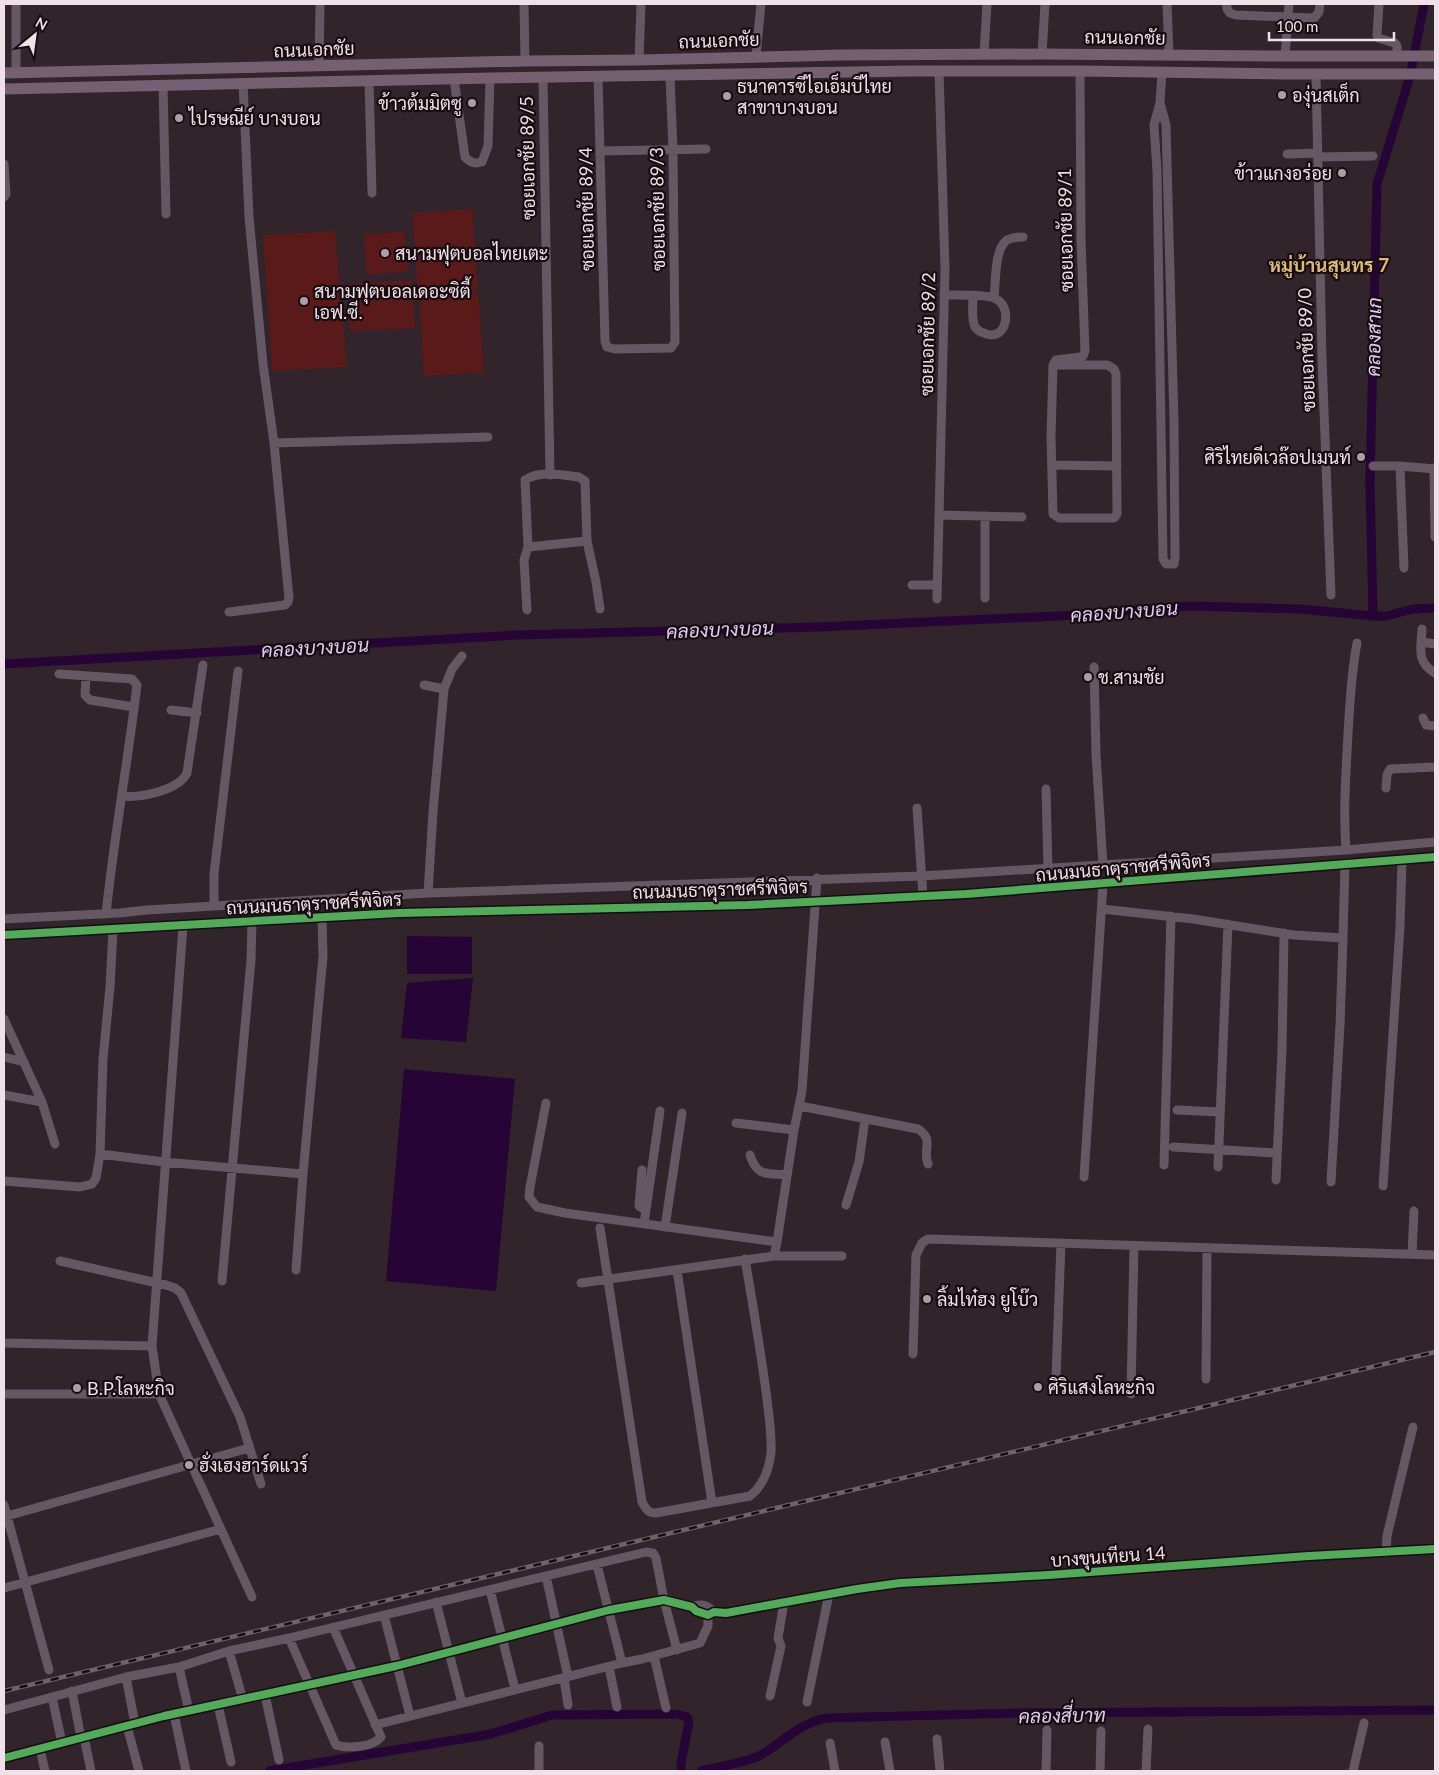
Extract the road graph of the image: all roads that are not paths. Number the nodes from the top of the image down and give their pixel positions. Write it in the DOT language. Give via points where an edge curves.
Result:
graph roads {
  1 [pos="16,4"];
  2 [pos="320,4"];
  3 [pos="524,4"];
  4 [pos="641,4"];
  5 [pos="761,4"];
  6 [pos="987,4"];
  7 [pos="1046,4"];
  8 [pos="1167,4"];
  9 [pos="1227,4"];
  10 [pos="1289,4"];
  11 [pos="1320,4"];
  12 [pos="1379,4"];
  13 [pos="1288,17"];
  14 [pos="984,54"];
  15 [pos="1042,54"];
  16 [pos="756,56"];
  17 [pos="1169,56"];
  18 [pos="1285,56"];
  19 [pos="1399,56"];
  20 [pos="1432,56"];
  21 [pos="639,60"];
  22 [pos="524,61"];
  23 [pos="319,66"];
  24 [pos="160,70"];
  25 [pos="184,70"];
  26 [pos="939,71"];
  27 [pos="1080,71"];
  28 [pos="1162,72"];
  29 [pos="4,73"];
  30 [pos="16,73"];
  31 [pos="1316,74"];
  32 [pos="1430,74"];
  33 [pos="670,76"];
  34 [pos="543,77"];
  35 [pos="598,77"];
  36 [pos="490,78"];
  37 [pos="454,79"];
  38 [pos="370,81"];
  39 [pos="243,83"];
  40 [pos="163,85"];
  41 [pos="186,85"];
  42 [pos="4,89"];
  43 [pos="1160,102"];
  44 [pos="706,149"];
  45 [pos="673,150"];
  46 [pos="601,151"];
  47 [pos="1287,154"];
  48 [pos="1318,155"];
  49 [pos="1373,156"];
  50 [pos="4,164"];
  51 [pos="372,193"];
  52 [pos="5,196"];
  53 [pos="166,214"];
  54 [pos="1023,237"];
  55 [pos="944,295"];
  56 [pos="973,296"];
  57 [pos="994,298"];
  58 [pos="605,341"];
  59 [pos="1053,365"];
  60 [pos="488,437"];
  61 [pos="274,443"];
  62 [pos="1052,465"];
  63 [pos="1117,466"];
  64 [pos="1373,466"];
  65 [pos="1400,466"];
  66 [pos="1434,468"];
  67 [pos="550,474"];
  68 [pos="939,515"];
  69 [pos="985,516"];
  70 [pos="1022,517"];
  71 [pos="1435,537"];
  72 [pos="587,541"];
  73 [pos="528,547"];
  74 [pos="1404,568"];
  75 [pos="938,585"];
  76 [pos="912,586"];
  77 [pos="1331,595"];
  78 [pos="984,598"];
  79 [pos="937,599"];
  80 [pos="600,609"];
  81 [pos="527,610"];
  82 [pos="229,612"];
  83 [pos="1422,629"];
  84 [pos="1357,642"];
  85 [pos="1422,642"];
  86 [pos="1435,644"];
  87 [pos="462,656"];
  88 [pos="204,664"];
  89 [pos="1094,668"];
  90 [pos="238,671"];
  91 [pos="1435,673"];
  92 [pos="59,674"];
  93 [pos="86,676"];
  94 [pos="424,685"];
  95 [pos="444,689"];
  96 [pos="134,707"];
  97 [pos="171,710"];
  98 [pos="197,713"];
  99 [pos="1423,718"];
  100 [pos="1435,726"];
  101 [pos="1435,767"];
  102 [pos="1386,788"];
  103 [pos="1046,789"];
  104 [pos="122,796"];
  105 [pos="916,808"];
  106 [pos="1435,842"];
  107 [pos="1346,850"];
  108 [pos="1435,857"];
  109 [pos="1402,859"];
  110 [pos="1345,863"];
  111 [pos="1103,865"];
  112 [pos="1048,868"];
  113 [pos="921,876"];
  114 [pos="817,878"];
  115 [pos="1103,884"];
  116 [pos="428,893"];
  117 [pos="923,896"];
  118 [pos="816,902"];
  119 [pos="214,906"];
  120 [pos="1102,910"];
  121 [pos="106,914"];
  122 [pos="1172,916"];
  123 [pos="322,918"];
  124 [pos="4,919"];
  125 [pos="252,921"];
  126 [pos="1228,924"];
  127 [pos="183,926"];
  128 [pos="113,930"];
  129 [pos="1284,933"];
  130 [pos="4,935"];
  131 [pos="1343,938"];
  132 [pos="4,1018"];
  133 [pos="4,1057"];
  134 [pos="24,1062"];
  135 [pos="4,1095"];
  136 [pos="42,1102"];
  137 [pos="546,1103"];
  138 [pos="800,1106"];
  139 [pos="1176,1110"];
  140 [pos="660,1111"];
  141 [pos="1220,1112"];
  142 [pos="682,1113"];
  143 [pos="865,1119"];
  144 [pos="736,1122"];
  145 [pos="794,1130"];
  146 [pos="55,1144"];
  147 [pos="1173,1147"];
  148 [pos="1219,1149"];
  149 [pos="1276,1153"];
  150 [pos="100,1154"];
  151 [pos="750,1156"];
  152 [pos="164,1162"];
  153 [pos="928,1164"];
  154 [pos="1164,1165"];
  155 [pos="1218,1167"];
  156 [pos="232,1168"];
  157 [pos="642,1170"];
  158 [pos="303,1174"];
  159 [pos="786,1175"];
  160 [pos="1084,1177"];
  161 [pos="1276,1180"];
  162 [pos="4,1181"];
  163 [pos="1331,1182"];
  164 [pos="1382,1186"];
  165 [pos="846,1205"];
  166 [pos="646,1210"];
  167 [pos="1414,1211"];
  168 [pos="644,1224"];
  169 [pos="665,1227"];
  170 [pos="600,1228"];
  171 [pos="777,1242"];
  172 [pos="1061,1243"];
  173 [pos="1134,1246"];
  174 [pos="1207,1248"];
  175 [pos="1412,1254"];
  176 [pos="1435,1255"];
  177 [pos="774,1256"];
  178 [pos="842,1256"];
  179 [pos="744,1259"];
  180 [pos="60,1261"];
  181 [pos="296,1270"];
  182 [pos="677,1270"];
  183 [pos="608,1279"];
  184 [pos="222,1281"];
  185 [pos="581,1283"];
  186 [pos="156,1284"];
  187 [pos="4,1343"];
  188 [pos="152,1346"];
  189 [pos="913,1354"];
  190 [pos="1056,1377"];
  191 [pos="1206,1379"];
  192 [pos="4,1394"];
  193 [pos="159,1394"];
  194 [pos="1132,1394"];
  195 [pos="1413,1427"];
  196 [pos="249,1448"];
  197 [pos="190,1464"];
  198 [pos="261,1484"];
  199 [pos="712,1503"];
  200 [pos="4,1505"];
  201 [pos="7,1516"];
  202 [pos="221,1529"];
  203 [pos="1435,1549"];
  204 [pos="1386,1553"];
  205 [pos="597,1565"];
  206 [pos="546,1576"];
  207 [pos="24,1582"];
  208 [pos="4,1588"];
  209 [pos="490,1590"];
  210 [pos="829,1594"];
  211 [pos="252,1597"];
  212 [pos="664,1600"];
  213 [pos="436,1602"];
  214 [pos="784,1602"];
  215 [pos="610,1610"];
  216 [pos="717,1613"];
  217 [pos="384,1615"];
  218 [pos="557,1624"];
  219 [pos="333,1627"];
  220 [pos="289,1638"];
  221 [pos="502,1638"];
  222 [pos="677,1650"];
  223 [pos="229,1651"];
  224 [pos="450,1652"];
  225 [pos="654,1656"];
  226 [pos="622,1663"];
  227 [pos="396,1666"];
  228 [pos="179,1667"];
  229 [pos="609,1667"];
  230 [pos="49,1670"];
  231 [pos="354,1675"];
  232 [pos="126,1677"];
  233 [pos="566,1678"];
  234 [pos="309,1685"];
  235 [pos="515,1689"];
  236 [pos="72,1690"];
  237 [pos="265,1695"];
  238 [pos="770,1696"];
  239 [pos="52,1697"];
  240 [pos="243,1700"];
  241 [pos="807,1702"];
  242 [pos="462,1703"];
  243 [pos="218,1705"];
  244 [pos="568,1706"];
  245 [pos="617,1707"];
  246 [pos="666,1708"];
  247 [pos="4,1710"];
  248 [pos="189,1711"];
  249 [pos="174,1714"];
  250 [pos="410,1716"];
  251 [pos="1364,1724"];
  252 [pos="131,1725"];
  253 [pos="375,1725"];
  254 [pos="1148,1729"];
  255 [pos="1047,1730"];
  256 [pos="1101,1731"];
  257 [pos="82,1738"];
  258 [pos="937,1739"];
  259 [pos="62,1742"];
  260 [pos="885,1742"];
  261 [pos="830,1743"];
  262 [pos="539,1746"];
  263 [pos="40,1749"];
  264 [pos="4,1756"];
  265 [pos="279,1760"];
  266 [pos="231,1762"];
  267 [pos="45,1771"];
  268 [pos="92,1771"];
  269 [pos="139,1771"];
  270 [pos="186,1771"];
  271 [pos="539,1771"];
  272 [pos="835,1771"];
  273 [pos="890,1771"];
  274 [pos="940,1771"];
  275 [pos="1046,1771"];
  276 [pos="1100,1771"];
  277 [pos="1146,1771"];
  278 [pos="1353,1771"];
  1 -- 30 [label="street"];
  2 -- 23 [label="street"];
  3 -- 22 [label="street"];
  4 -- 21 [label="street"];
  5 -- 16 [label="street"];
  6 -- 14 [label="street"];
  7 -- 15 [label="street"];
  8 -- 17 [label="street"];
  9 -- 13 [label="street" via="1230,13 1236,15"];
  10 -- 13 [label="street"];
  11 -- 13 [label="street" via="1314,18"];
  12 -- 19 [label="street" via="1376,35 1381,40 1395,43"];
  13 -- 18 [label="street"];
  14 -- 15 [label="main road, ถนนเอกชัย"];
  14 -- 16 [label="main road, ถนนเอกชัย"];
  15 -- 17 [label="main road, ถนนเอกชัย"];
  16 -- 21 [label="main road, ถนนเอกชัย"];
  17 -- 18 [label="main road, ถนนเอกชัย"];
  18 -- 19 [label="main road, ถนนเอกชัย"];
  19 -- 20 [label="main road, ถนนเอกชัย"];
  21 -- 22 [label="main road, ถนนเอกชัย"];
  22 -- 23 [label="main road, ถนนเอกชัย"];
  23 -- 25 [label="main road, ถนนเอกชัย"];
  24 -- 25 [label="main road, ถนนเอกชัย"];
  24 -- 30 [label="main road, ถนนเอกชัย"];
  24 -- 40 [label="main road" via="165,77"];
  25 -- 41 [label="main road" via="180,78"];
  26 -- 27 [label="main road, ถนนเอกชัย"];
  26 -- 33 [label="main road, ถนนเอกชัย"];
  26 -- 55 [label="street, ซอยเอกชัย 89/2"];
  27 -- 28 [label="main road, ถนนเอกชัย"];
  27 -- 59 [label="street, ซอยเอกชัย 89/1" via="1085,351 1083,356 1056,360"];
  28 -- 31 [label="main road, ถนนเอกชัย"];
  28 -- 43 [label="street"];
  29 -- 30 [label="main road, ถนนเอกชัย"];
  31 -- 32 [label="main road, ถนนเอกชัย"];
  31 -- 48 [label="street, ซอยเอกชัย 89/0"];
  33 -- 35 [label="main road, ถนนเอกชัย"];
  33 -- 45 [label="street, ซอยเอกชัย 89/3"];
  34 -- 35 [label="main road, ถนนเอกชัย"];
  34 -- 36 [label="main road, ถนนเอกชัย"];
  34 -- 67 [label="street, ซอยเอกชัย 89/5"];
  35 -- 46 [label="street, ซอยเอกชัย 89/4"];
  36 -- 37 [label="main road, ถนนเอกชัย"];
  36 -- 37 [label="street" via="488,146 482,162 475,164 465,157"];
  37 -- 38 [label="main road, ถนนเอกชัย"];
  38 -- 39 [label="main road, ถนนเอกชัย"];
  38 -- 51 [label="street"];
  39 -- 41 [label="main road, ถนนเอกชัย"];
  39 -- 61 [label="street" via="249,217"];
  40 -- 41 [label="main road, ถนนเอกชัย"];
  40 -- 42 [label="main road, ถนนเอกชัย"];
  40 -- 53 [label="street"];
  43 -- 43 [label="street" via="1166,126 1174,421 1175,558 1171,565 1163,559 1154,125"];
  44 -- 45 [label="street"];
  45 -- 46 [label="street"];
  45 -- 58 [label="street, ซอยเอกชัย 89/3" via="675,342 670,348 615,349 607,347"];
  46 -- 58 [label="street, ซอยเอกชัย 89/4"];
  47 -- 48 [label="street"];
  48 -- 49 [label="street"];
  48 -- 77 [label="street, ซอยเอกชัย 89/0"];
  50 -- 52 [label="street"];
  54 -- 57 [label="street" via="1009,239 1000,250"];
  55 -- 56 [label="street"];
  55 -- 68 [label="street, ซอยเอกชัย 89/2"];
  56 -- 57 [label="street"];
  56 -- 57 [label="street" via="974,325 987,335 999,333 1006,323 1004,308"];
  59 -- 62 [label="street"];
  59 -- 63 [label="street" via="1107,365 1114,369"];
  60 -- 61 [label="street"];
  61 -- 82 [label="street" via="288,602 278,607"];
  62 -- 63 [label="street"];
  62 -- 63 [label="street" via="1052,509 1055,516 1111,519 1117,514"];
  64 -- 65 [label="street"];
  65 -- 66 [label="street"];
  65 -- 74 [label="street"];
  66 -- 71 [label="street"];
  67 -- 72 [label="street" via="579,476 584,481"];
  67 -- 73 [label="street" via="528,478 524,482"];
  68 -- 69 [label="street"];
  68 -- 75 [label="street, ซอยเอกชัย 89/2"];
  69 -- 70 [label="street"];
  69 -- 78 [label="street"];
  72 -- 73 [label="street"];
  72 -- 80 [label="street"];
  73 -- 81 [label="street" via="524,560"];
  75 -- 76 [label="street"];
  75 -- 79 [label="street, ซอยเอกชัย 89/2"];
  83 -- 85 [label="street"];
  84 -- 107 [label="street" via="1351,678 1345,779"];
  85 -- 86 [label="street"];
  85 -- 91 [label="street" via="1423,664"];
  87 -- 95 [label="street" via="452,669"];
  88 -- 98 [label="street"];
  89 -- 111 [label="street"];
  90 -- 119 [label="street" via="214,874"];
  92 -- 93 [label="street"];
  93 -- 96 [label="street" via="86,698"];
  93 -- 96 [label="street" via="132,679 136,685"];
  94 -- 95 [label="street"];
  95 -- 116 [label="street"];
  96 -- 104 [label="street"];
  97 -- 98 [label="street"];
  98 -- 104 [label="street" via="184,778 157,792"];
  99 -- 100 [label="street" via="1426,725"];
  101 -- 102 [label="street" via="1390,769"];
  103 -- 112 [label="street"];
  104 -- 121 [label="street"];
  105 -- 113 [label="street"];
  106 -- 107 [label="street, ถนนมนธาตุราชศรีพิจิตร"];
  107 -- 111 [label="street, ถนนมนธาตุราชศรีพิจิตร"];
  108 -- 109 [label="street, ถนนมนธาตุราชศรีพิจิตร"];
  109 -- 110 [label="street, ถนนมนธาตุราชศรีพิจิตร"];
  109 -- 164 [label="street"];
  110 -- 115 [label="street, ถนนมนธาตุราชศรีพิจิตร"];
  110 -- 131 [label="street"];
  111 -- 112 [label="street, ถนนมนธาตุราชศรีพิจิตร"];
  112 -- 113 [label="street, ถนนมนธาตุราชศรีพิจิตร"];
  113 -- 114 [label="street, ถนนมนธาตุราชศรีพิจิตร"];
  113 -- 117 [label="street"];
  114 -- 116 [label="street, ถนนมนธาตุราชศรีพิจิตร"];
  114 -- 118 [label="street"];
  115 -- 117 [label="street, ถนนมนธาตุราชศรีพิจิตร"];
  115 -- 120 [label="street"];
  116 -- 119 [label="street, ถนนมนธาตุราชศรีพิจิตร"];
  117 -- 118 [label="street, ถนนมนธาตุราชศรีพิจิตร"];
  118 -- 123 [label="street, ถนนมนธาตุราชศรีพิจิตร"];
  118 -- 138 [label="street"];
  119 -- 121 [label="street, ถนนมนธาตุราชศรีพิจิตร"];
  120 -- 122 [label="street"];
  120 -- 160 [label="street"];
  121 -- 124 [label="street, ถนนมนธาตุราชศรีพิจิตร"];
  122 -- 126 [label="street"];
  122 -- 154 [label="street"];
  123 -- 125 [label="street, ถนนมนธาตุราชศรีพิจิตร"];
  123 -- 158 [label="street" via="322,956"];
  125 -- 127 [label="street, ถนนมนธาตุราชศรีพิจิตร"];
  125 -- 156 [label="street" via="252,960"];
  126 -- 129 [label="street"];
  126 -- 141 [label="street"];
  127 -- 128 [label="street, ถนนมนธาตุราชศรีพิจิตร"];
  127 -- 152 [label="street"];
  128 -- 130 [label="street, ถนนมนธาตุราชศรีพิจิตร"];
  128 -- 150 [label="street" via="103,1059"];
  129 -- 131 [label="street"];
  129 -- 149 [label="street"];
  131 -- 163 [label="street"];
  132 -- 134 [label="street"];
  133 -- 134 [label="street"];
  134 -- 136 [label="street"];
  135 -- 136 [label="street"];
  136 -- 146 [label="street"];
  137 -- 168 [label="street" via="530,1187 532,1202 545,1210"];
  138 -- 143 [label="street"];
  138 -- 145 [label="street"];
  139 -- 141 [label="street"];
  140 -- 166 [label="street"];
  141 -- 148 [label="street"];
  142 -- 169 [label="street"];
  143 -- 153 [label="street" via="923,1132 928,1141 925,1152"];
  143 -- 165 [label="street" via="859,1162"];
  144 -- 145 [label="street"];
  145 -- 159 [label="street"];
  147 -- 148 [label="street"];
  148 -- 149 [label="street"];
  148 -- 155 [label="street"];
  149 -- 161 [label="street"];
  150 -- 152 [label="street"];
  150 -- 162 [label="street" via="96,1178 87,1186"];
  151 -- 159 [label="street" via="758,1171"];
  152 -- 156 [label="street"];
  152 -- 186 [label="street"];
  156 -- 158 [label="street"];
  156 -- 184 [label="street"];
  157 -- 166 [label="street" via="639,1206"];
  158 -- 181 [label="street"];
  159 -- 171 [label="street"];
  166 -- 168 [label="street"];
  167 -- 175 [label="street"];
  168 -- 169 [label="street"];
  169 -- 171 [label="street"];
  170 -- 183 [label="street"];
  171 -- 177 [label="street"];
  172 -- 173 [label="street"];
  172 -- 189 [label="street" via="928,1240 922,1244 915,1264"];
  172 -- 190 [label="street"];
  173 -- 174 [label="street"];
  173 -- 194 [label="street"];
  174 -- 175 [label="street"];
  174 -- 191 [label="street"];
  175 -- 176 [label="street"];
  177 -- 178 [label="street"];
  177 -- 179 [label="street"];
  179 -- 182 [label="street"];
  179 -- 199 [label="street" via="762,1358 770,1454 764,1480 757,1491 750,1496"];
  180 -- 186 [label="street"];
  182 -- 183 [label="street"];
  182 -- 199 [label="street"];
  183 -- 185 [label="street"];
  183 -- 199 [label="street" via="645,1509 656,1514"];
  186 -- 188 [label="street"];
  186 -- 196 [label="street" via="181,1293 240,1417"];
  187 -- 188 [label="street"];
  188 -- 193 [label="street"];
  192 -- 193 [label="street"];
  193 -- 197 [label="street"];
  195 -- 204 [label="street" via="1387,1536"];
  196 -- 197 [label="street"];
  196 -- 198 [label="street"];
  197 -- 201 [label="street"];
  197 -- 202 [label="street"];
  200 -- 201 [label="street"];
  201 -- 207 [label="street"];
  202 -- 207 [label="street"];
  202 -- 211 [label="street"];
  203 -- 204 [label="street, บางขุนเทียน 14"];
  204 -- 210 [label="street, บางขุนเทียน 14" via="900,1583"];
  205 -- 206 [label="street"];
  205 -- 212 [label="street" via="653,1553"];
  205 -- 215 [label="street"];
  206 -- 209 [label="street"];
  206 -- 218 [label="street"];
  207 -- 208 [label="street"];
  207 -- 230 [label="street"];
  209 -- 213 [label="street"];
  209 -- 221 [label="street"];
  210 -- 214 [label="street, บางขุนเทียน 14"];
  210 -- 241 [label="street"];
  212 -- 215 [label="street"];
  212 -- 216 [label="street" via="692,1607 696,1612"];
  212 -- 222 [label="street"];
  213 -- 217 [label="street"];
  213 -- 224 [label="street"];
  214 -- 216 [label="street, บางขุนเทียน 14"];
  214 -- 238 [label="street" via="778,1638 781,1646"];
  215 -- 218 [label="street"];
  215 -- 226 [label="street"];
  216 -- 222 [label="street" via="700,1643"];
  217 -- 219 [label="street"];
  217 -- 227 [label="street"];
  218 -- 221 [label="street"];
  218 -- 233 [label="street"];
  219 -- 220 [label="street"];
  219 -- 231 [label="street"];
  220 -- 223 [label="street"];
  220 -- 234 [label="street"];
  221 -- 224 [label="street"];
  221 -- 235 [label="street"];
  222 -- 225 [label="street"];
  223 -- 228 [label="street"];
  223 -- 240 [label="street"];
  224 -- 227 [label="street"];
  224 -- 242 [label="street"];
  225 -- 226 [label="street"];
  225 -- 246 [label="street"];
  226 -- 229 [label="street"];
  227 -- 231 [label="street"];
  227 -- 250 [label="street"];
  228 -- 232 [label="street"];
  228 -- 248 [label="street"];
  229 -- 233 [label="street"];
  229 -- 245 [label="street"];
  231 -- 234 [label="street"];
  231 -- 253 [label="street"];
  232 -- 236 [label="street"];
  232 -- 252 [label="street"];
  233 -- 235 [label="street"];
  233 -- 244 [label="street"];
  234 -- 237 [label="street"];
  234 -- 253 [label="street" via="336,1745 350,1747 377,1741 381,1737"];
  235 -- 242 [label="street"];
  236 -- 239 [label="street"];
  236 -- 257 [label="street"];
  237 -- 240 [label="street"];
  237 -- 265 [label="street"];
  239 -- 247 [label="street"];
  239 -- 259 [label="street"];
  240 -- 243 [label="street"];
  242 -- 250 [label="street"];
  243 -- 248 [label="street"];
  243 -- 266 [label="street"];
  248 -- 249 [label="street"];
  249 -- 252 [label="street"];
  249 -- 270 [label="street"];
  250 -- 253 [label="street"];
  251 -- 278 [label="street"];
  252 -- 257 [label="street"];
  252 -- 269 [label="street"];
  254 -- 277 [label="street"];
  255 -- 275 [label="street"];
  256 -- 276 [label="street"];
  257 -- 259 [label="street"];
  257 -- 268 [label="street"];
  258 -- 274 [label="street"];
  259 -- 263 [label="street"];
  260 -- 273 [label="street"];
  261 -- 272 [label="street"];
  262 -- 271 [label="street"];
  263 -- 264 [label="street"];
  263 -- 267 [label="street"];
}
